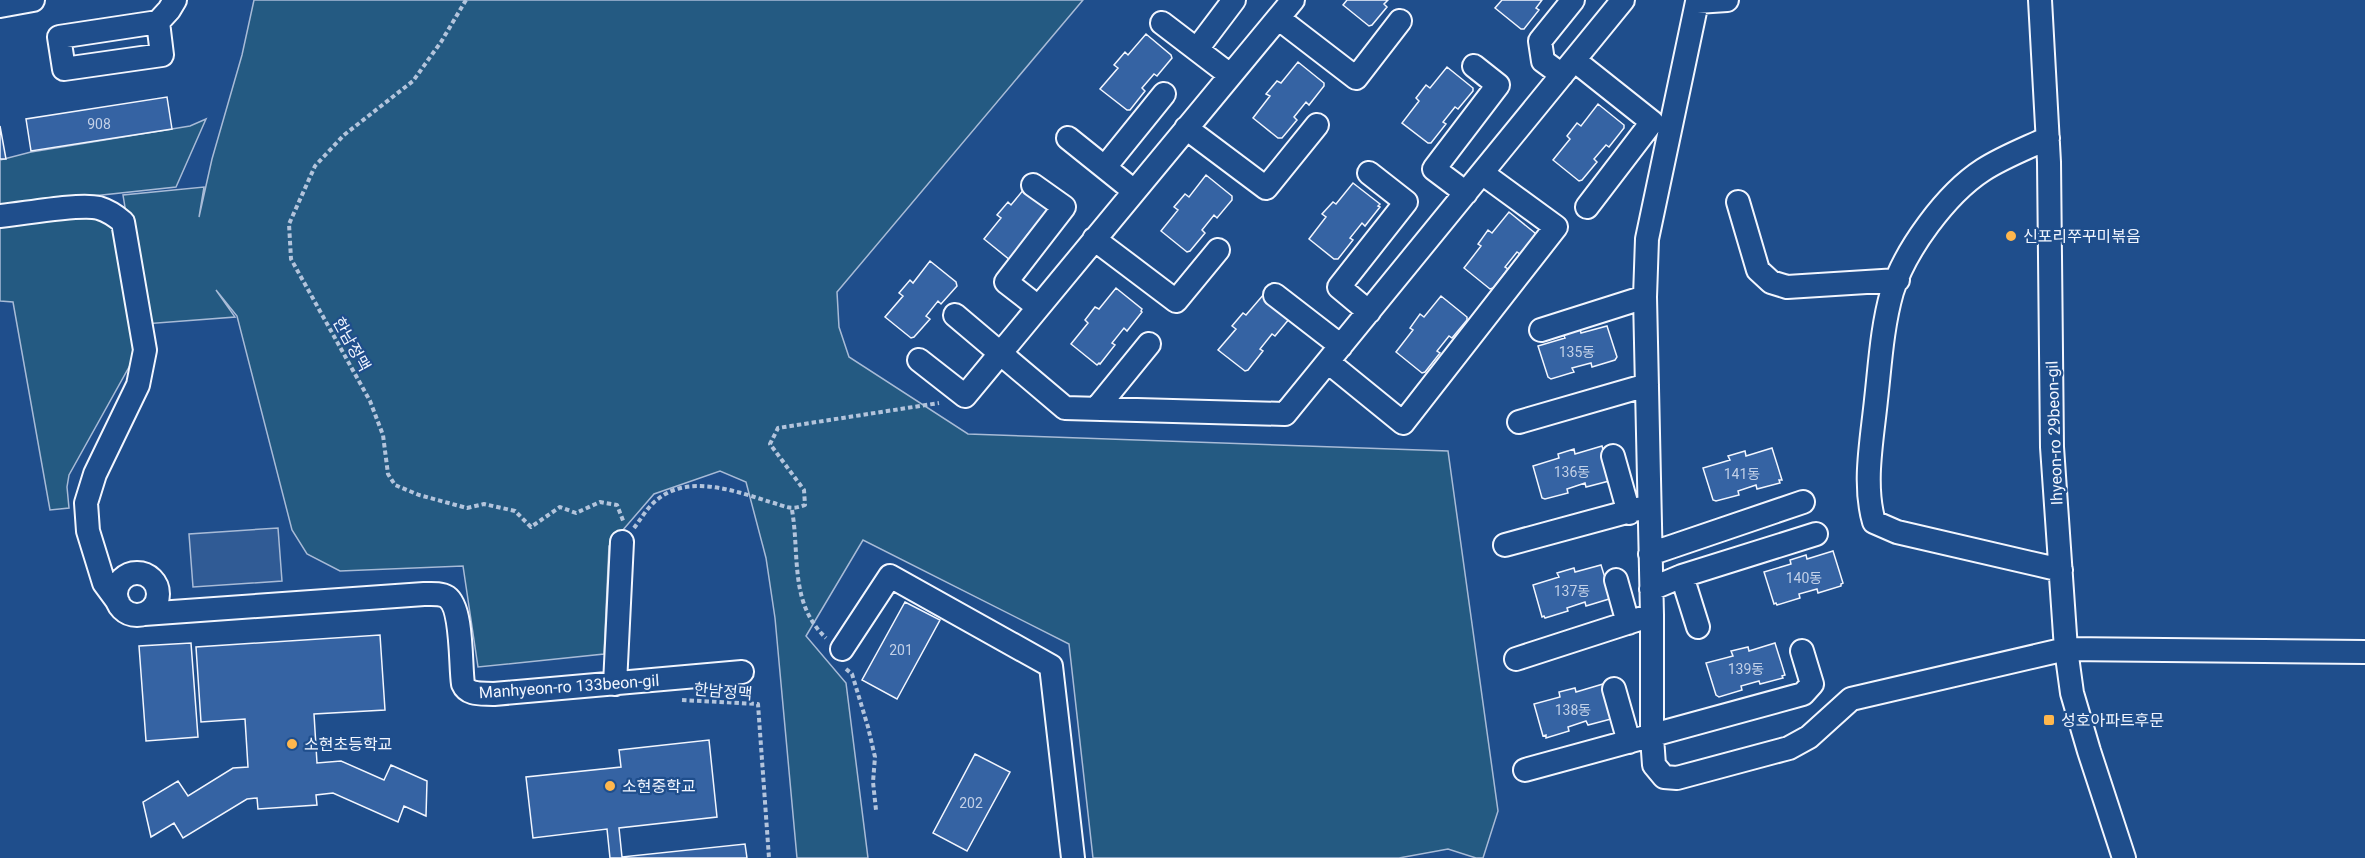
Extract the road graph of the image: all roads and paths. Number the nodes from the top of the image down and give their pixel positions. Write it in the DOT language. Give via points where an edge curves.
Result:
graph roads {
  1 [pos="33,0"];
  2 [pos="175,0"];
  3 [pos="466,0"];
  4 [pos="1234,0"];
  5 [pos="1293,0"];
  6 [pos="1573,0"];
  7 [pos="1623,0"];
  8 [pos="1727,0"];
  9 [pos="2040,0"];
  10 [pos="1696,1"];
  11 [pos="0,6"];
  12 [pos="1278,18"];
  13 [pos="1400,21"];
  14 [pos="158,22"];
  15 [pos="1162,23"];
  16 [pos="1197,49"];
  17 [pos="1474,66"];
  18 [pos="1568,68"];
  19 [pos="1230,75"];
  20 [pos="1164,94"];
  21 [pos="1317,125"];
  22 [pos="1186,128"];
  23 [pos="1068,138"];
  24 [pos="2048,138"];
  25 [pos="1106,168"];
  26 [pos="1369,173"];
  27 [pos="1482,173"];
  28 [pos="1033,185"];
  29 [pos="1134,191"];
  30 [pos="1466,193"];
  31 [pos="1738,202"];
  32 [pos="1587,207"];
  33 [pos="0,216"];
  34 [pos="1094,239"];
  35 [pos="1218,250"];
  36 [pos="1898,280"];
  37 [pos="1275,295"];
  38 [pos="1645,297"];
  39 [pos="1038,307"];
  40 [pos="1369,312"];
  41 [pos="955,315"];
  42 [pos="1541,330"];
  43 [pos="1149,344"];
  44 [pos="1000,352"];
  45 [pos="1334,354"];
  46 [pos="919,360"];
  47 [pos="1647,385"];
  48 [pos="965,396"];
  49 [pos="1096,409"];
  50 [pos="1519,422"];
  51 [pos="1613,456"];
  52 [pos="1803,502"];
  53 [pos="1639,510"];
  54 [pos="1816,534"];
  55 [pos="622,542"];
  56 [pos="1504,545"];
  57 [pos="93,548"];
  58 [pos="1650,554"];
  59 [pos="2061,570"];
  60 [pos="1682,576"];
  61 [pos="148,578"];
  62 [pos="1616,580"];
  63 [pos="1651,589"];
  64 [pos="118,602"];
  65 [pos="188,612"];
  66 [pos="144,614"];
  67 [pos="1652,615"];
  68 [pos="1628,623"];
  69 [pos="1698,627"];
  70 [pos="842,649"];
  71 [pos="2066,649"];
  72 [pos="1802,651"];
  73 [pos="2365,652"];
  74 [pos="1516,659"];
  75 [pos="742,672"];
  76 [pos="615,684"];
  77 [pos="1614,689"];
  78 [pos="677,700"];
  79 [pos="1652,737"];
  80 [pos="1629,742"];
  81 [pos="1525,770"];
  82 [pos="769,858"];
  83 [pos="1073,858"];
  84 [pos="2124,858"];
  1 -- 11 [label="street"];
  2 -- 14 [label="street"];
  3 -- 55 [label="path, 한남정맥" via="413,81 344,135 315,166 289,224 291,259 370,401 383,435 388,474 395,485 467,508 484,504 515,511 531,527 560,507 576,513 600,502 617,505 624,522"];
  4 -- 16 [label="street"];
  5 -- 12 [label="street"];
  6 -- 18 [label="street" via="1540,41 1543,61"];
  7 -- 18 [label="street"];
  8 -- 10 [label="street"];
  9 -- 24 [label="street, Ihyeon-ro 29beon-gil"];
  10 -- 38 [label="street" via="1647,239"];
  12 -- 13 [label="street" via="1356,78"];
  12 -- 19 [label="street"];
  15 -- 16 [label="street"];
  16 -- 19 [label="street"];
  17 -- 30 [label="street" via="1498,86 1434,169"];
  18 -- 27 [label="street"];
  18 -- 32 [label="street" via="1653,122"];
  19 -- 22 [label="street"];
  20 -- 25 [label="street"];
  21 -- 22 [label="street" via="1266,188"];
  22 -- 29 [label="street"];
  23 -- 25 [label="street"];
  24 -- 36 [label="street" via="1983,170 1955,192 1926,226"];
  24 -- 59 [label="street, Ihyeon-ro 29beon-gil" via="2052,447"];
  25 -- 29 [label="street"];
  26 -- 40 [label="street" via="1406,202 1339,287"];
  27 -- 30 [label="street"];
  27 -- 45 [label="street" via="1556,227 1403,423"];
  28 -- 39 [label="street" via="1064,207 1006,282"];
  29 -- 34 [label="street"];
  30 -- 40 [label="street"];
  31 -- 36 [label="street" via="1758,270 1771,282 1788,286"];
  33 -- 57 [label="street" via="98,207 123,222 145,350 138,385 88,491 86,517"];
  34 -- 35 [label="street" via="1176,301"];
  34 -- 39 [label="street"];
  36 -- 59 [label="street" via="1885,323 1871,443 1868,502 1874,522 1897,532"];
  37 -- 45 [label="street"];
  38 -- 42 [label="street"];
  38 -- 47 [label="street"];
  39 -- 44 [label="street"];
  40 -- 45 [label="street"];
  41 -- 44 [label="street"];
  43 -- 49 [label="street"];
  44 -- 48 [label="street"];
  44 -- 49 [label="street" via="1065,408"];
  45 -- 49 [label="street" via="1285,414"];
  46 -- 48 [label="street"];
  47 -- 50 [label="street"];
  47 -- 53 [label="street"];
  48 -- 55 [label="path" via="778,428 770,444 804,490 805,506 792,510 702,485 677,489 657,499"];
  51 -- 53 [label="street"];
  52 -- 58 [label="street"];
  53 -- 56 [label="street"];
  53 -- 58 [label="street"];
  54 -- 60 [label="street"];
  55 -- 76 [label="street"];
  57 -- 61 [label="street"];
  57 -- 64 [label="street" via="104,583"];
  58 -- 63 [label="street"];
  59 -- 71 [label="street, Ihyeon-ro 29beon-gil"];
  60 -- 63 [label="street"];
  60 -- 69 [label="street"];
  61 -- 64 [label="street" via="125,576 116,595"];
  61 -- 65 [label="street"];
  61 -- 66 [label="street" via="158,598 156,605"];
  62 -- 68 [label="street"];
  63 -- 67 [label="street"];
  64 -- 66 [label="street, Manhyeon-ro 133beon-gil" via="129,613"];
  65 -- 66 [label="street, Manhyeon-ro 133beon-gil"];
  65 -- 76 [label="street, Manhyeon-ro 133beon-gil" via="441,594 450,600 457,615 463,684 471,693"];
  67 -- 68 [label="street"];
  67 -- 79 [label="street"];
  68 -- 74 [label="street"];
  70 -- 83 [label="street" via="890,576 1051,666"];
  71 -- 73 [label="street"];
  71 -- 79 [label="street" via="1851,699 1809,737 1789,748 1677,778 1664,777 1654,765"];
  71 -- 84 [label="street, Ihyeon-ro 29beon-gil" via="2089,751"];
  72 -- 79 [label="street" via="1812,684 1803,694"];
  75 -- 76 [label="street, Manhyeon-ro 133beon-gil"];
  77 -- 80 [label="street"];
  78 -- 82 [label="path, 한남정맥" via="758,704"];
  79 -- 80 [label="street"];
  80 -- 81 [label="street"];
}
